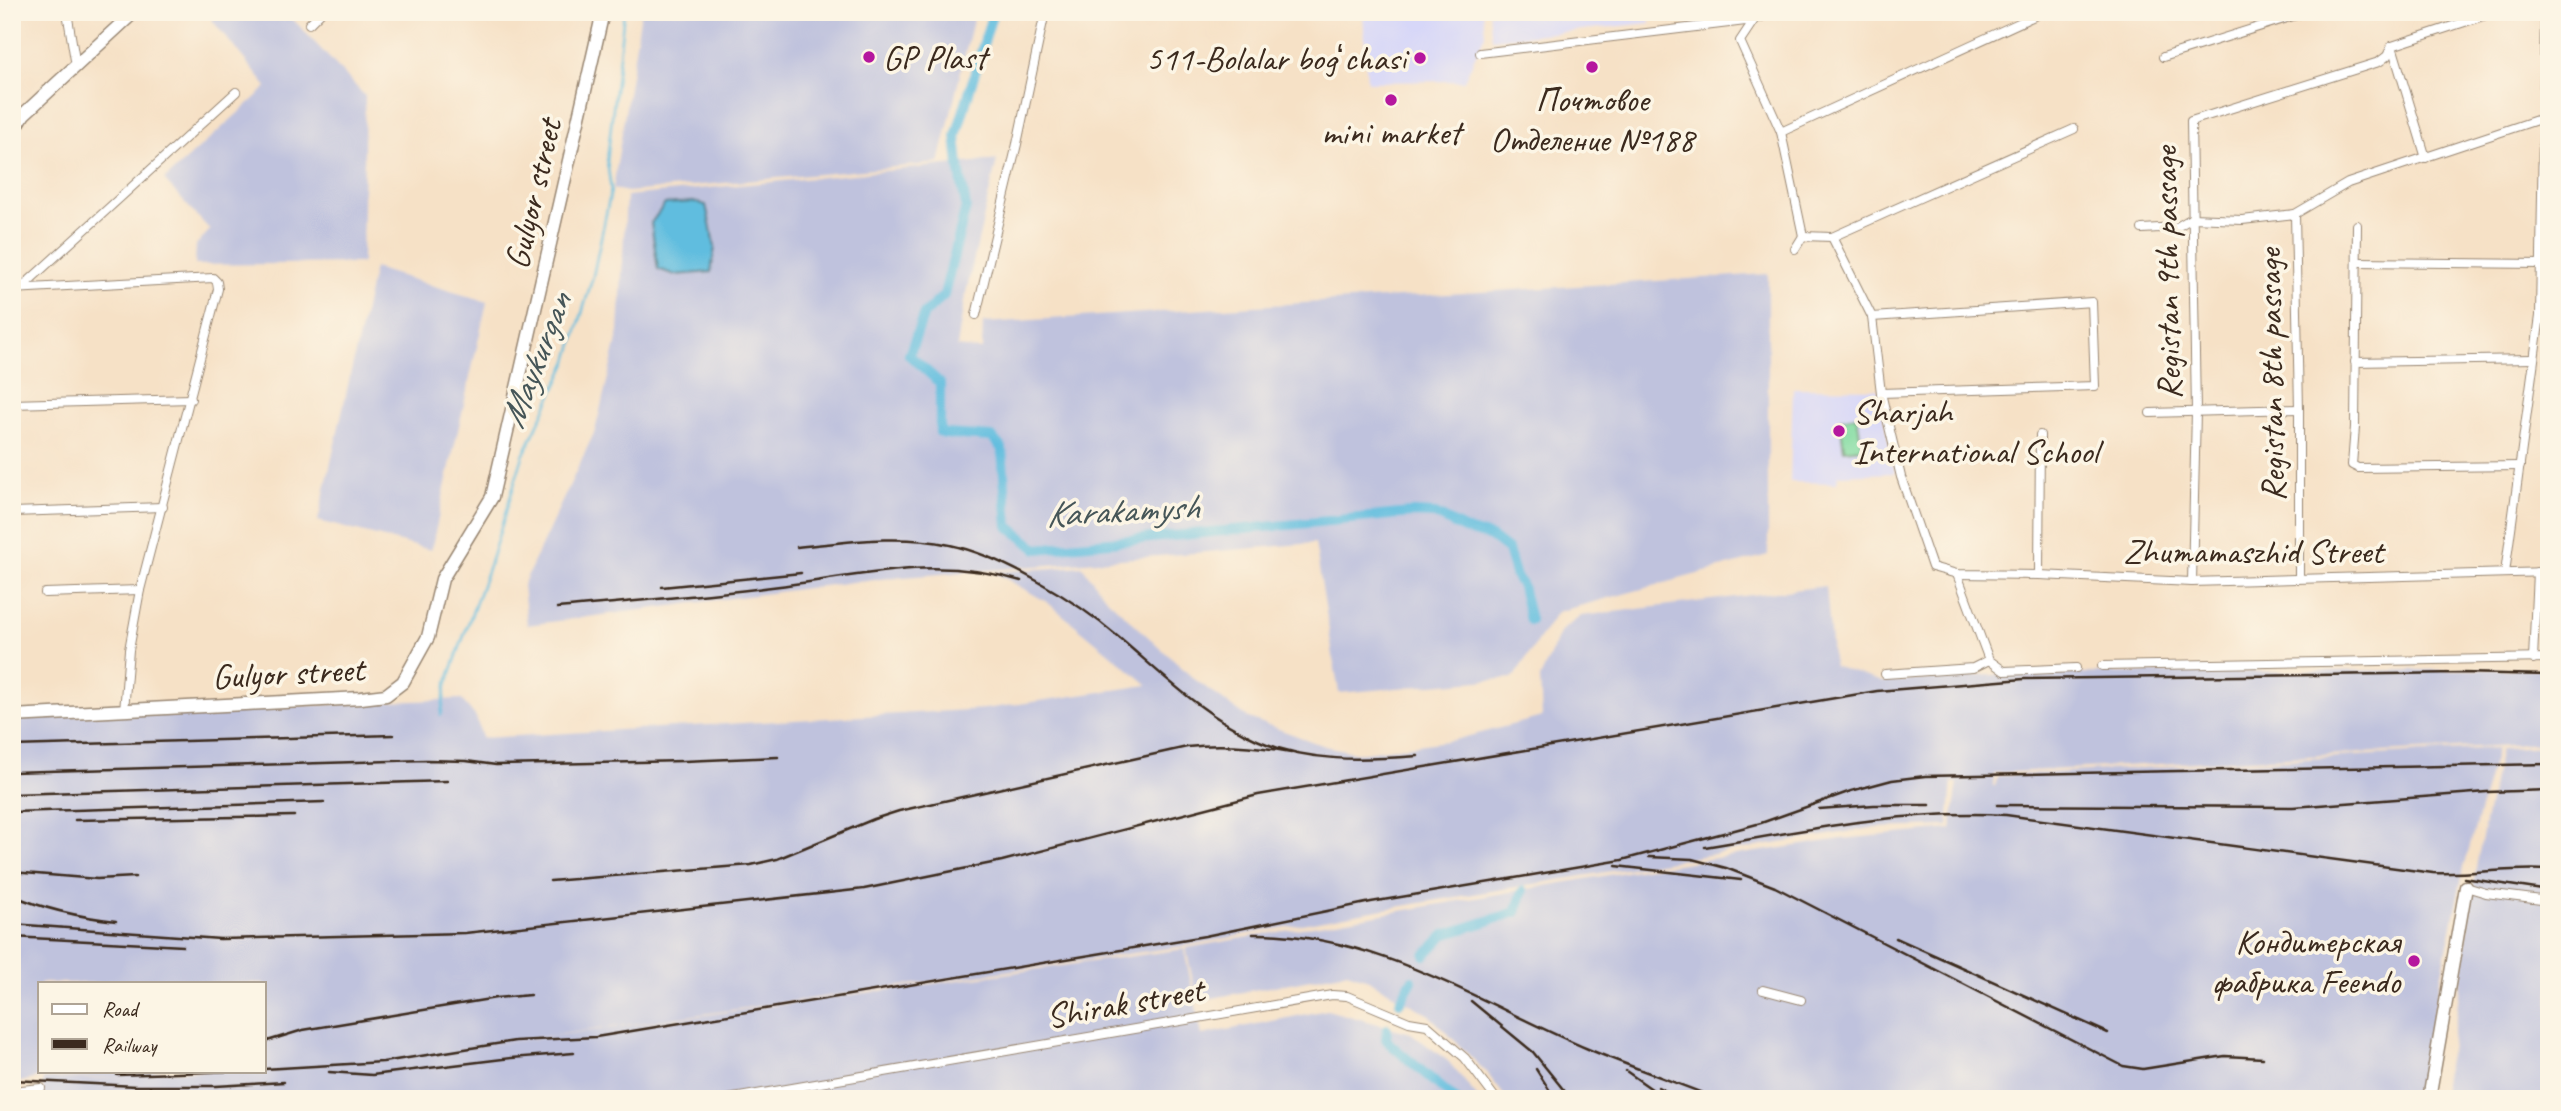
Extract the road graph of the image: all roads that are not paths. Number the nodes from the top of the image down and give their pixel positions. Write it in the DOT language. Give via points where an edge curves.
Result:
graph roads {
  1 [pos="67,12"];
  2 [pos="134,12"];
  3 [pos="321,12"];
  4 [pos="603,12"];
  5 [pos="1045,12"];
  6 [pos="1773,12"];
  7 [pos="2043,12"];
  8 [pos="2306,12"];
  9 [pos="2495,12"];
  10 [pos="2545,12"];
  11 [pos="1754,20"];
  12 [pos="309,24"];
  13 [pos="2392,46"];
  14 [pos="1480,53"];
  15 [pos="2163,57"];
  16 [pos="76,65"];
  17 [pos="236,92"];
  18 [pos="18,116"];
  19 [pos="2543,118"];
  20 [pos="2074,129"];
  21 [pos="1781,132"];
  22 [pos="12,134"];
  23 [pos="2426,158"];
  24 [pos="2545,204"];
  25 [pos="2295,214"];
  26 [pos="2192,218"];
  27 [pos="2357,225"];
  28 [pos="2142,229"];
  29 [pos="1804,236"];
  30 [pos="1832,237"];
  31 [pos="1794,250"];
  32 [pos="2357,262"];
  33 [pos="2541,264"];
  34 [pos="16,289"];
  35 [pos="976,315"];
  36 [pos="1872,317"];
  37 [pos="2533,359"];
  38 [pos="2355,362"];
  39 [pos="1881,393"];
  40 [pos="191,400"];
  41 [pos="12,404"];
  42 [pos="2299,409"];
  43 [pos="2196,411"];
  44 [pos="2150,413"];
  45 [pos="2040,435"];
  46 [pos="2520,466"];
  47 [pos="163,507"];
  48 [pos="12,512"];
  49 [pos="2537,572"];
  50 [pos="2549,572"];
  51 [pos="2505,573"];
  52 [pos="1957,574"];
  53 [pos="2039,575"];
  54 [pos="2299,578"];
  55 [pos="2192,582"];
  56 [pos="140,590"];
  57 [pos="45,593"];
  58 [pos="2549,658"];
  59 [pos="2533,659"];
  60 [pos="1989,660"];
  61 [pos="2102,666"];
  62 [pos="2076,668"];
  63 [pos="1885,674"];
  64 [pos="124,711"];
  65 [pos="12,716"];
  66 [pos="2466,887"];
  67 [pos="2549,901"];
  68 [pos="1763,990"];
  69 [pos="1801,1000"];
  70 [pos="41,1088"];
  71 [pos="12,1091"];
  72 [pos="728,1099"];
  73 [pos="1496,1099"];
  74 [pos="2430,1099"];
  1 -- 16 [label="street"];
  2 -- 16 [label="street"];
  3 -- 12 [label="street"];
  4 -- 64 [label="street, Gulyor street" via="492,497 442,579 428,637 403,682 386,695 361,698"];
  5 -- 35 [label="street"];
  6 -- 11 [label="street"];
  7 -- 21 [label="street"];
  8 -- 15 [label="street"];
  9 -- 13 [label="street, Registan 9th passage"];
  10 -- 19 [label="street"];
  11 -- 14 [label="street"];
  11 -- 21 [label="street" via="1740,41"];
  13 -- 23 [label="street"];
  13 -- 26 [label="street, Registan 9th passage" via="2379,62 2191,121"];
  16 -- 18 [label="street"];
  17 -- 34 [label="street"];
  18 -- 22 [label="street"];
  19 -- 23 [label="street, Registan 8th passage"];
  19 -- 24 [label="street"];
  20 -- 30 [label="street"];
  21 -- 29 [label="street"];
  23 -- 25 [label="street, Registan 8th passage" via="2348,183"];
  24 -- 33 [label="street"];
  25 -- 26 [label="street, Registan 8th passage" via="2242,220"];
  25 -- 42 [label="street, Registan 8th passage"];
  26 -- 28 [label="street, Registan 8th passage" via="2177,227"];
  26 -- 43 [label="street, Registan 9th passage"];
  27 -- 32 [label="street"];
  29 -- 30 [label="street"];
  29 -- 31 [label="street"];
  30 -- 36 [label="street, Zhumamaszhid Street"];
  32 -- 33 [label="street"];
  32 -- 38 [label="street"];
  33 -- 37 [label="street"];
  34 -- 40 [label="street" via="213,278 218,289"];
  36 -- 39 [label="street, Zhumamaszhid Street"];
  36 -- 39 [label="street" via="2092,302 2095,386"];
  37 -- 38 [label="street"];
  37 -- 46 [label="street"];
  38 -- 46 [label="street" via="2354,467"];
  39 -- 52 [label="street, Zhumamaszhid Street" via="1901,477 1931,567"];
  40 -- 41 [label="street"];
  40 -- 47 [label="street"];
  42 -- 43 [label="street"];
  42 -- 54 [label="street, Registan 8th passage"];
  43 -- 44 [label="street"];
  43 -- 55 [label="street, Registan 9th passage"];
  45 -- 53 [label="street"];
  46 -- 51 [label="street"];
  47 -- 48 [label="street"];
  47 -- 56 [label="street"];
  49 -- 50 [label="street, Zhumamaszhid Street"];
  49 -- 51 [label="street, Zhumamaszhid Street"];
  49 -- 59 [label="street"];
  51 -- 54 [label="street, Zhumamaszhid Street"];
  52 -- 53 [label="street, Zhumamaszhid Street"];
  52 -- 60 [label="street"];
  53 -- 55 [label="street, Zhumamaszhid Street"];
  54 -- 55 [label="street, Zhumamaszhid Street"];
  56 -- 57 [label="street"];
  56 -- 64 [label="street"];
  58 -- 59 [label="street"];
  59 -- 61 [label="street"];
  60 -- 62 [label="street" via="2004,670"];
  60 -- 63 [label="street" via="1973,668"];
  64 -- 65 [label="street, Gulyor street"];
  66 -- 67 [label="street"];
  66 -- 74 [label="street"];
  68 -- 69 [label="street"];
  70 -- 71 [label="street"];
  72 -- 73 [label="street, Shirak street" via="1332,995 1347,996 1427,1025 1465,1058"];
}
